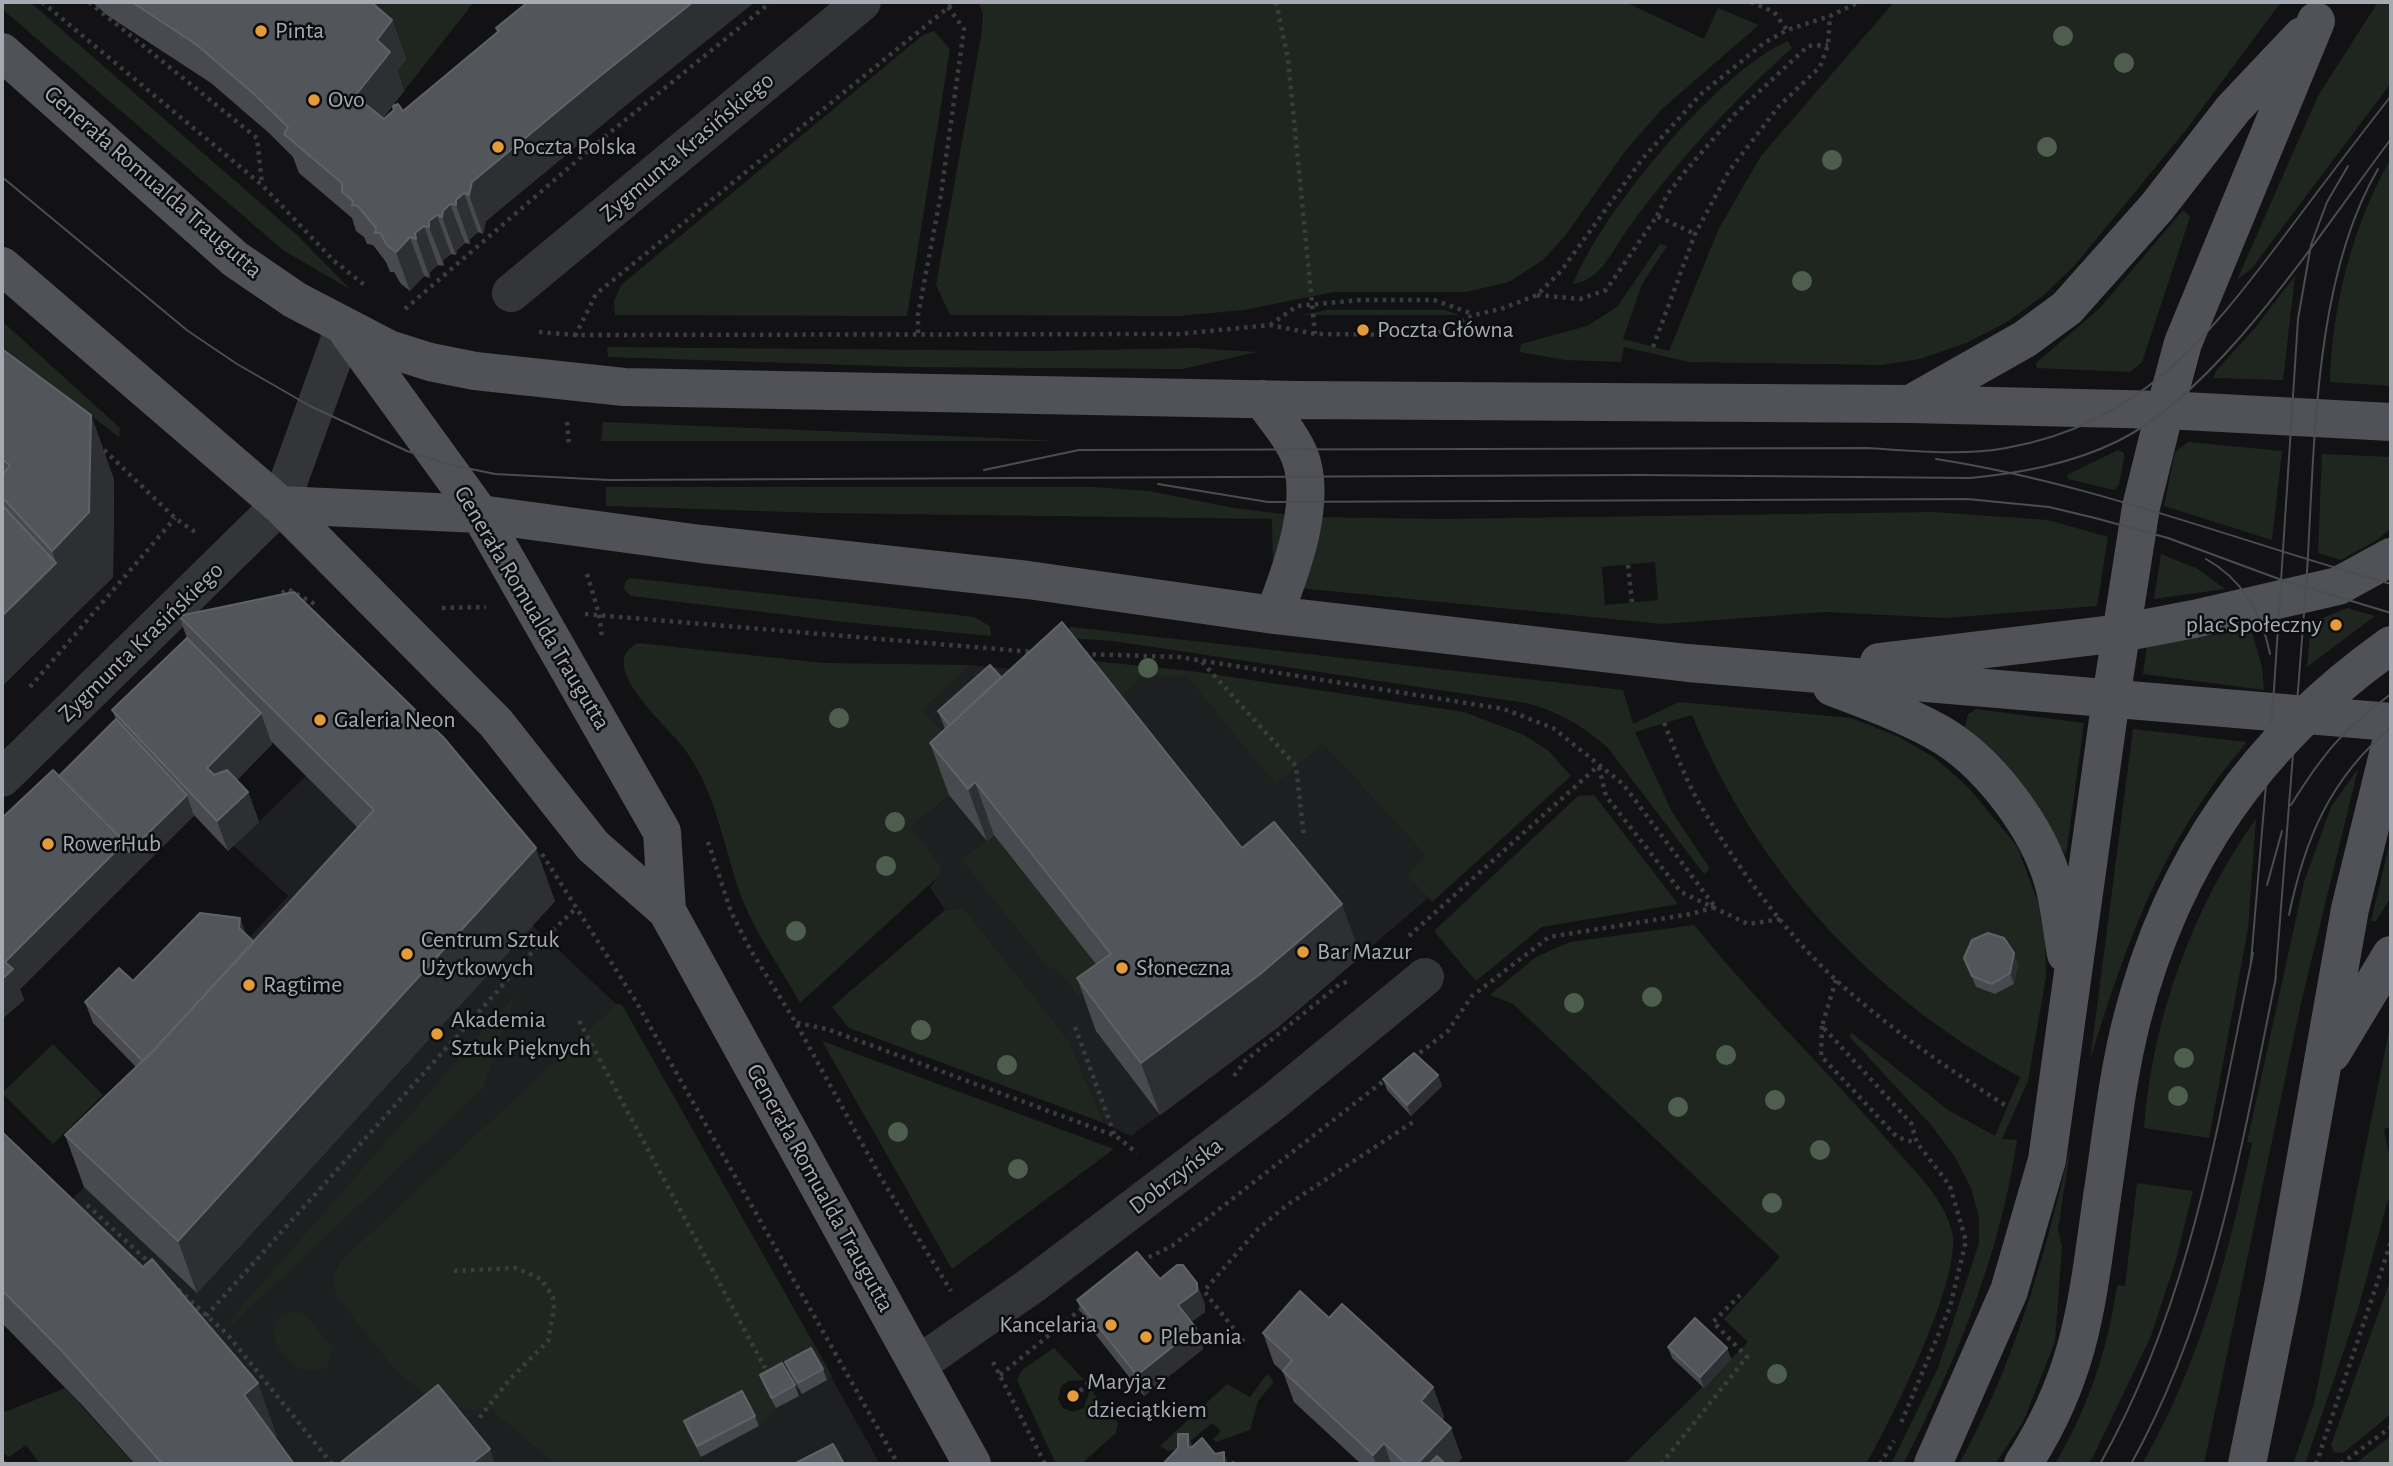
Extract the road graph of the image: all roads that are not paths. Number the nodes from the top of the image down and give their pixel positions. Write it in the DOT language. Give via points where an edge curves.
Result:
graph roads {
  1 [pos="862,2"];
  2 [pos="2323,11"];
  3 [pos="2,52"];
  4 [pos="2,266"];
  5 [pos="512,293"];
  6 [pos="344,328"];
  7 [pos="1262,399"];
  8 [pos="1910,404"];
  9 [pos="2165,410"];
  10 [pos="2391,422"];
  11 [pos="280,505"];
  12 [pos="480,514"];
  13 [pos="2391,556"];
  14 [pos="1274,615"];
  15 [pos="2122,633"];
  16 [pos="2391,645"];
  17 [pos="1794,672"];
  18 [pos="2110,698"];
  19 [pos="2391,722"];
  20 [pos="2391,742"];
  21 [pos="2,778"];
  22 [pos="667,911"];
  23 [pos="2391,955"];
  24 [pos="1424,977"];
  25 [pos="2072,990"];
  26 [pos="2322,1069"];
  27 [pos="919,1364"];
  28 [pos="972,1464"];
  29 [pos="1933,1464"];
  30 [pos="2023,1464"];
  31 [pos="2247,1464"];
  1 -- 5 [label="street, Zygmunta Krasińskiego"];
  2 -- 8 [label="main road" via="2233,109 2157,207 2067,307 2025,340"];
  2 -- 9 [label="main road" via="2183,343"];
  3 -- 6 [label="main road, Generała Romualda Traugutta" via="234,258"];
  4 -- 11 [label="main road, Generała Romualda Traugutta"];
  6 -- 7 [label="main road" via="429,362 624,387"];
  6 -- 11 [label="street"];
  6 -- 12 [label="main road, Generała Romualda Traugutta"];
  7 -- 8 [label="main road"];
  7 -- 14 [label="main road" via="1297,449 1304,502 1294,561"];
  8 -- 9 [label="main road"];
  9 -- 10 [label="main road"];
  9 -- 15 [label="main road" via="2141,508"];
  11 -- 12 [label="main road"];
  11 -- 21 [label="street, Zygmunta Krasińskiego"];
  11 -- 22 [label="main road, Generała Romualda Traugutta" via="496,723 593,846"];
  12 -- 14 [label="main road" via="1028,580"];
  12 -- 22 [label="main road, Generała Romualda Traugutta" via="662,832"];
  13 -- 15 [label="main road" via="2338,586"];
  14 -- 17 [label="main road"];
  15 -- 17 [label="main road"];
  15 -- 18 [label="main road"];
  16 -- 30 [label="main road, bridge" via="2333,689 2275,746 2221,814 2187,871 2148,961 2132,1021 2117,1089 2076,1355 2061,1397"];
  17 -- 18 [label="main road"];
  17 -- 25 [label="main road" via="1937,732 2004,792 2030,829 2054,883"];
  18 -- 19 [label="main road"];
  18 -- 25 [label="main road"];
  20 -- 26 [label="main road" via="2350,909"];
  22 -- 27 [label="main road, Generała Romualda Traugutta"];
  23 -- 26 [label="main road"];
  24 -- 27 [label="street, Dobrzyńska" via="1273,1102 1032,1286"];
  25 -- 29 [label="main road" via="2047,1160 2009,1291"];
  26 -- 31 [label="main road"];
  27 -- 28 [label="main road, Generała Romualda Traugutta"];
}
